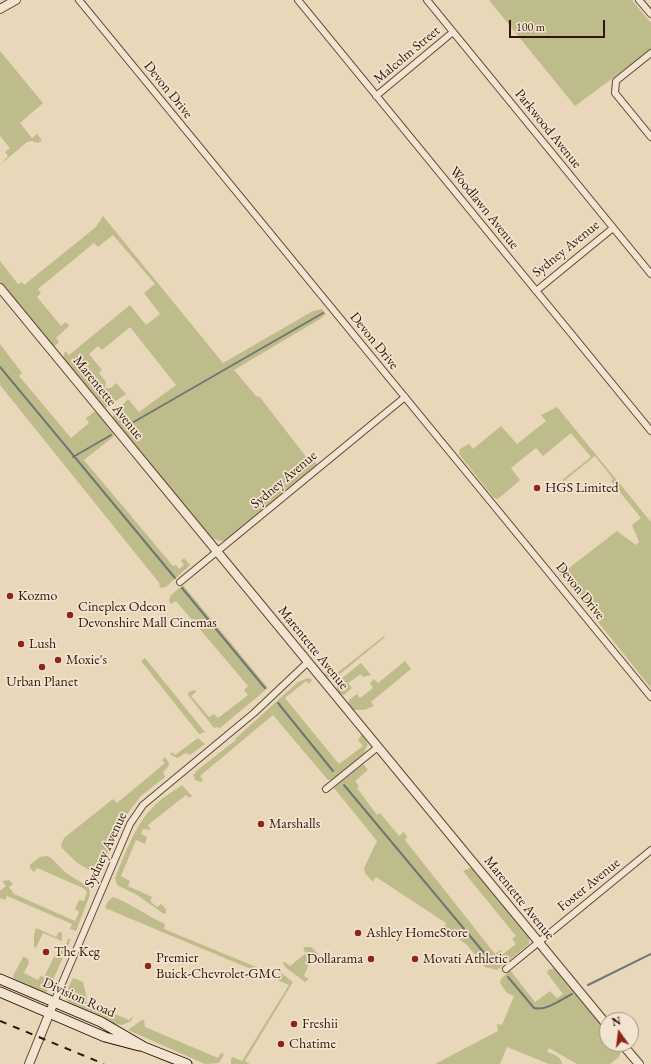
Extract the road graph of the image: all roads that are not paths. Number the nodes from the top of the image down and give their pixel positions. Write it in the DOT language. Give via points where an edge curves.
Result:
graph roads {
  1 [pos="16,0"];
  2 [pos="78,0"];
  3 [pos="298,0"];
  4 [pos="426,0"];
  5 [pos="639,0"];
  6 [pos="0,9"];
  7 [pos="651,14"];
  8 [pos="453,32"];
  9 [pos="651,53"];
  10 [pos="376,96"];
  11 [pos="651,137"];
  12 [pos="613,228"];
  13 [pos="651,274"];
  14 [pos="0,288"];
  15 [pos="536,291"];
  16 [pos="405,397"];
  17 [pos="651,431"];
  18 [pos="217,552"];
  19 [pos="180,582"];
  20 [pos="308,662"];
  21 [pos="651,697"];
  22 [pos="378,747"];
  23 [pos="326,789"];
  24 [pos="651,850"];
  25 [pos="538,942"];
  26 [pos="506,969"];
  27 [pos="0,978"];
  28 [pos="0,992"];
  29 [pos="54,1002"];
  30 [pos="49,1014"];
  31 [pos="599,1015"];
  32 [pos="144,1047"];
  33 [pos="629,1052"];
  34 [pos="29,1064"];
  35 [pos="187,1064"];
  36 [pos="639,1064"];
  1 -- 6 [label="street"];
  2 -- 16 [label="street, Devon Drive"];
  3 -- 10 [label="street, Woodlawn Avenue"];
  4 -- 8 [label="street, Parkwood Avenue"];
  5 -- 7 [label="street"];
  8 -- 10 [label="street, Malcolm Street"];
  8 -- 12 [label="street, Parkwood Avenue"];
  9 -- 11 [label="street" via="616,81 615,92"];
  10 -- 15 [label="street, Woodlawn Avenue"];
  12 -- 13 [label="street, Parkwood Avenue"];
  12 -- 15 [label="street, Sydney Avenue"];
  14 -- 18 [label="street, Marentette Avenue"];
  15 -- 17 [label="street, Woodlawn Avenue"];
  16 -- 18 [label="street, Sydney Avenue"];
  16 -- 21 [label="street, Devon Drive"];
  18 -- 19 [label="street, Sydney Avenue"];
  18 -- 20 [label="street, Marentette Avenue"];
  20 -- 22 [label="street, Marentette Avenue"];
  20 -- 29 [label="street, Sydney Avenue" via="254,713 144,805 127,831"];
  22 -- 23 [label="street"];
  22 -- 25 [label="street, Marentette Avenue"];
  24 -- 25 [label="street, Foster Avenue"];
  25 -- 26 [label="street, Foster Avenue"];
  25 -- 31 [label="street, Marentette Avenue"];
  27 -- 29 [label="main road, Division Road"];
  28 -- 30 [label="main road, Division Road"];
  29 -- 30 [label="street, Sydney Avenue"];
  29 -- 32 [label="main road, Division Road" via="107,1025"];
  30 -- 32 [label="main road, Division Road" via="112,1039"];
  30 -- 34 [label="street, Sydney Avenue"];
  32 -- 35 [label="main road, Division Road"];
  33 -- 36 [label="street"];
}
